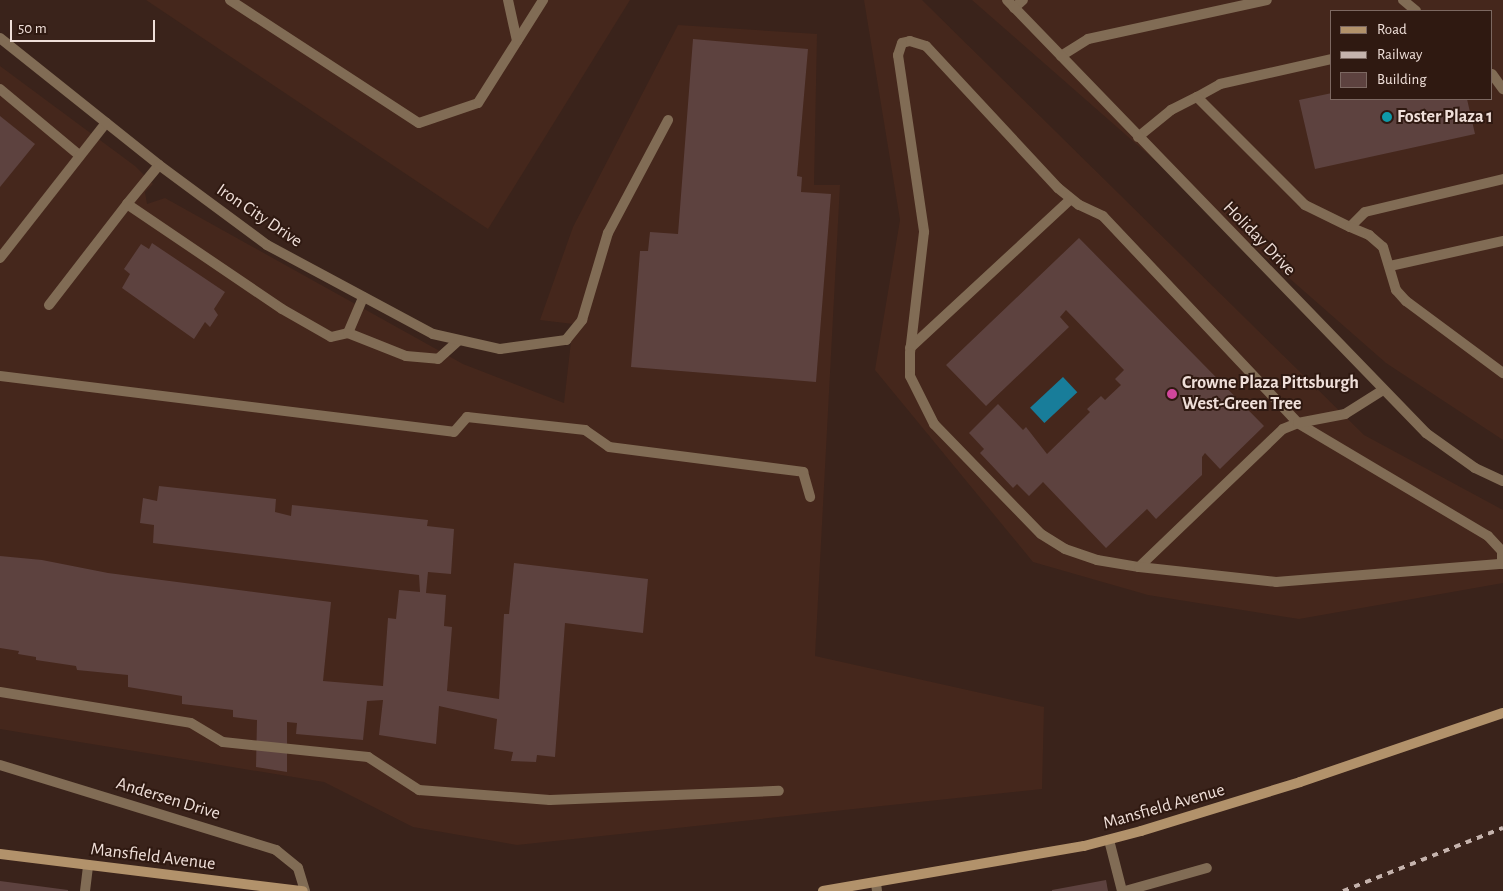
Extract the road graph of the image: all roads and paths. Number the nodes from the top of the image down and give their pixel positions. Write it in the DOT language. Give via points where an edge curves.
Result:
graph roads {
  1 [pos="230,0"];
  2 [pos="508,0"];
  3 [pos="543,0"];
  4 [pos="1023,0"];
  5 [pos="1267,0"];
  6 [pos="1403,0"];
  7 [pos="1011,4"];
  8 [pos="1415,10"];
  9 [pos="0,38"];
  10 [pos="517,41"];
  11 [pos="1061,56"];
  12 [pos="1330,59"];
  13 [pos="1493,75"];
  14 [pos="0,89"];
  15 [pos="1503,89"];
  16 [pos="1197,97"];
  17 [pos="668,120"];
  18 [pos="106,122"];
  19 [pos="1138,137"];
  20 [pos="80,156"];
  21 [pos="159,165"];
  22 [pos="1503,178"];
  23 [pos="1071,199"];
  24 [pos="127,204"];
  25 [pos="1350,228"];
  26 [pos="1503,240"];
  27 [pos="0,258"];
  28 [pos="1390,266"];
  29 [pos="363,297"];
  30 [pos="49,305"];
  31 [pos="348,333"];
  32 [pos="459,340"];
  33 [pos="910,348"];
  34 [pos="1503,372"];
  35 [pos="0,376"];
  36 [pos="1383,390"];
  37 [pos="1298,423"];
  38 [pos="1503,480"];
  39 [pos="810,497"];
  40 [pos="1503,564"];
  41 [pos="1139,567"];
  42 [pos="0,692"];
  43 [pos="1503,713"];
  44 [pos="0,765"];
  45 [pos="779,791"];
  46 [pos="1109,840"];
  47 [pos="0,854"];
  48 [pos="88,865"];
  49 [pos="1207,868"];
  50 [pos="876,887"];
  51 [pos="85,891"];
  52 [pos="304,891"];
  53 [pos="823,891"];
  54 [pos="1124,891"];
  1 -- 10 [label="street" via="419,123 478,103"];
  2 -- 10 [label="street"];
  3 -- 10 [label="street"];
  4 -- 7 [label="street"];
  5 -- 11 [label="street" via="1088,39"];
  6 -- 8 [label="street"];
  7 -- 11 [label="street, Holiday Drive"];
  9 -- 18 [label="street, Iron City Drive"];
  11 -- 19 [label="street, Holiday Drive"];
  12 -- 16 [label="street" via="1220,84"];
  13 -- 15 [label="street"];
  14 -- 20 [label="street"];
  16 -- 19 [label="street" via="1171,110"];
  16 -- 25 [label="street" via="1305,205"];
  17 -- 32 [label="street, Iron City Drive" via="608,233 582,320 566,340 500,349"];
  18 -- 20 [label="street"];
  18 -- 21 [label="street, Iron City Drive"];
  19 -- 36 [label="street, Holiday Drive"];
  20 -- 27 [label="street"];
  21 -- 24 [label="street"];
  21 -- 29 [label="street, Iron City Drive" via="266,245"];
  22 -- 25 [label="street" via="1365,212"];
  23 -- 33 [label="street"];
  23 -- 33 [label="street" via="926,46 910,41 902,43 898,55 924,232"];
  23 -- 37 [label="street" via="1102,216"];
  24 -- 30 [label="street"];
  24 -- 31 [label="street" via="290,314 332,337"];
  25 -- 28 [label="street" via="1369,235 1383,247"];
  26 -- 28 [label="street"];
  28 -- 34 [label="street" via="1396,290 1406,301"];
  29 -- 31 [label="street"];
  29 -- 32 [label="street, Iron City Drive" via="433,334"];
  31 -- 32 [label="street" via="406,356 438,359"];
  33 -- 41 [label="street" via="910,376 934,424 1020,515 1065,549 1097,560"];
  35 -- 39 [label="street" via="454,432 467,417 585,430 609,447 803,472"];
  36 -- 37 [label="street" via="1345,414"];
  36 -- 38 [label="street, Holiday Drive" via="1426,433 1475,468"];
  37 -- 40 [label="street" via="1488,536 1502,551"];
  37 -- 41 [label="street" via="1283,428"];
  40 -- 41 [label="street" via="1276,582"];
  42 -- 45 [label="street" via="191,723 223,742 368,757 418,790 550,800"];
  43 -- 46 [label="main road, Mansfield Avenue" via="1300,782"];
  44 -- 52 [label="street, Andersen Drive" via="276,850 298,868"];
  46 -- 50 [label="main road, Mansfield Avenue"];
  46 -- 54 [label="street"];
  47 -- 48 [label="main road, Mansfield Avenue"];
  48 -- 51 [label="street"];
  48 -- 52 [label="main road, Mansfield Avenue"];
  49 -- 54 [label="street"];
  50 -- 53 [label="main road, Mansfield Avenue"];
}
